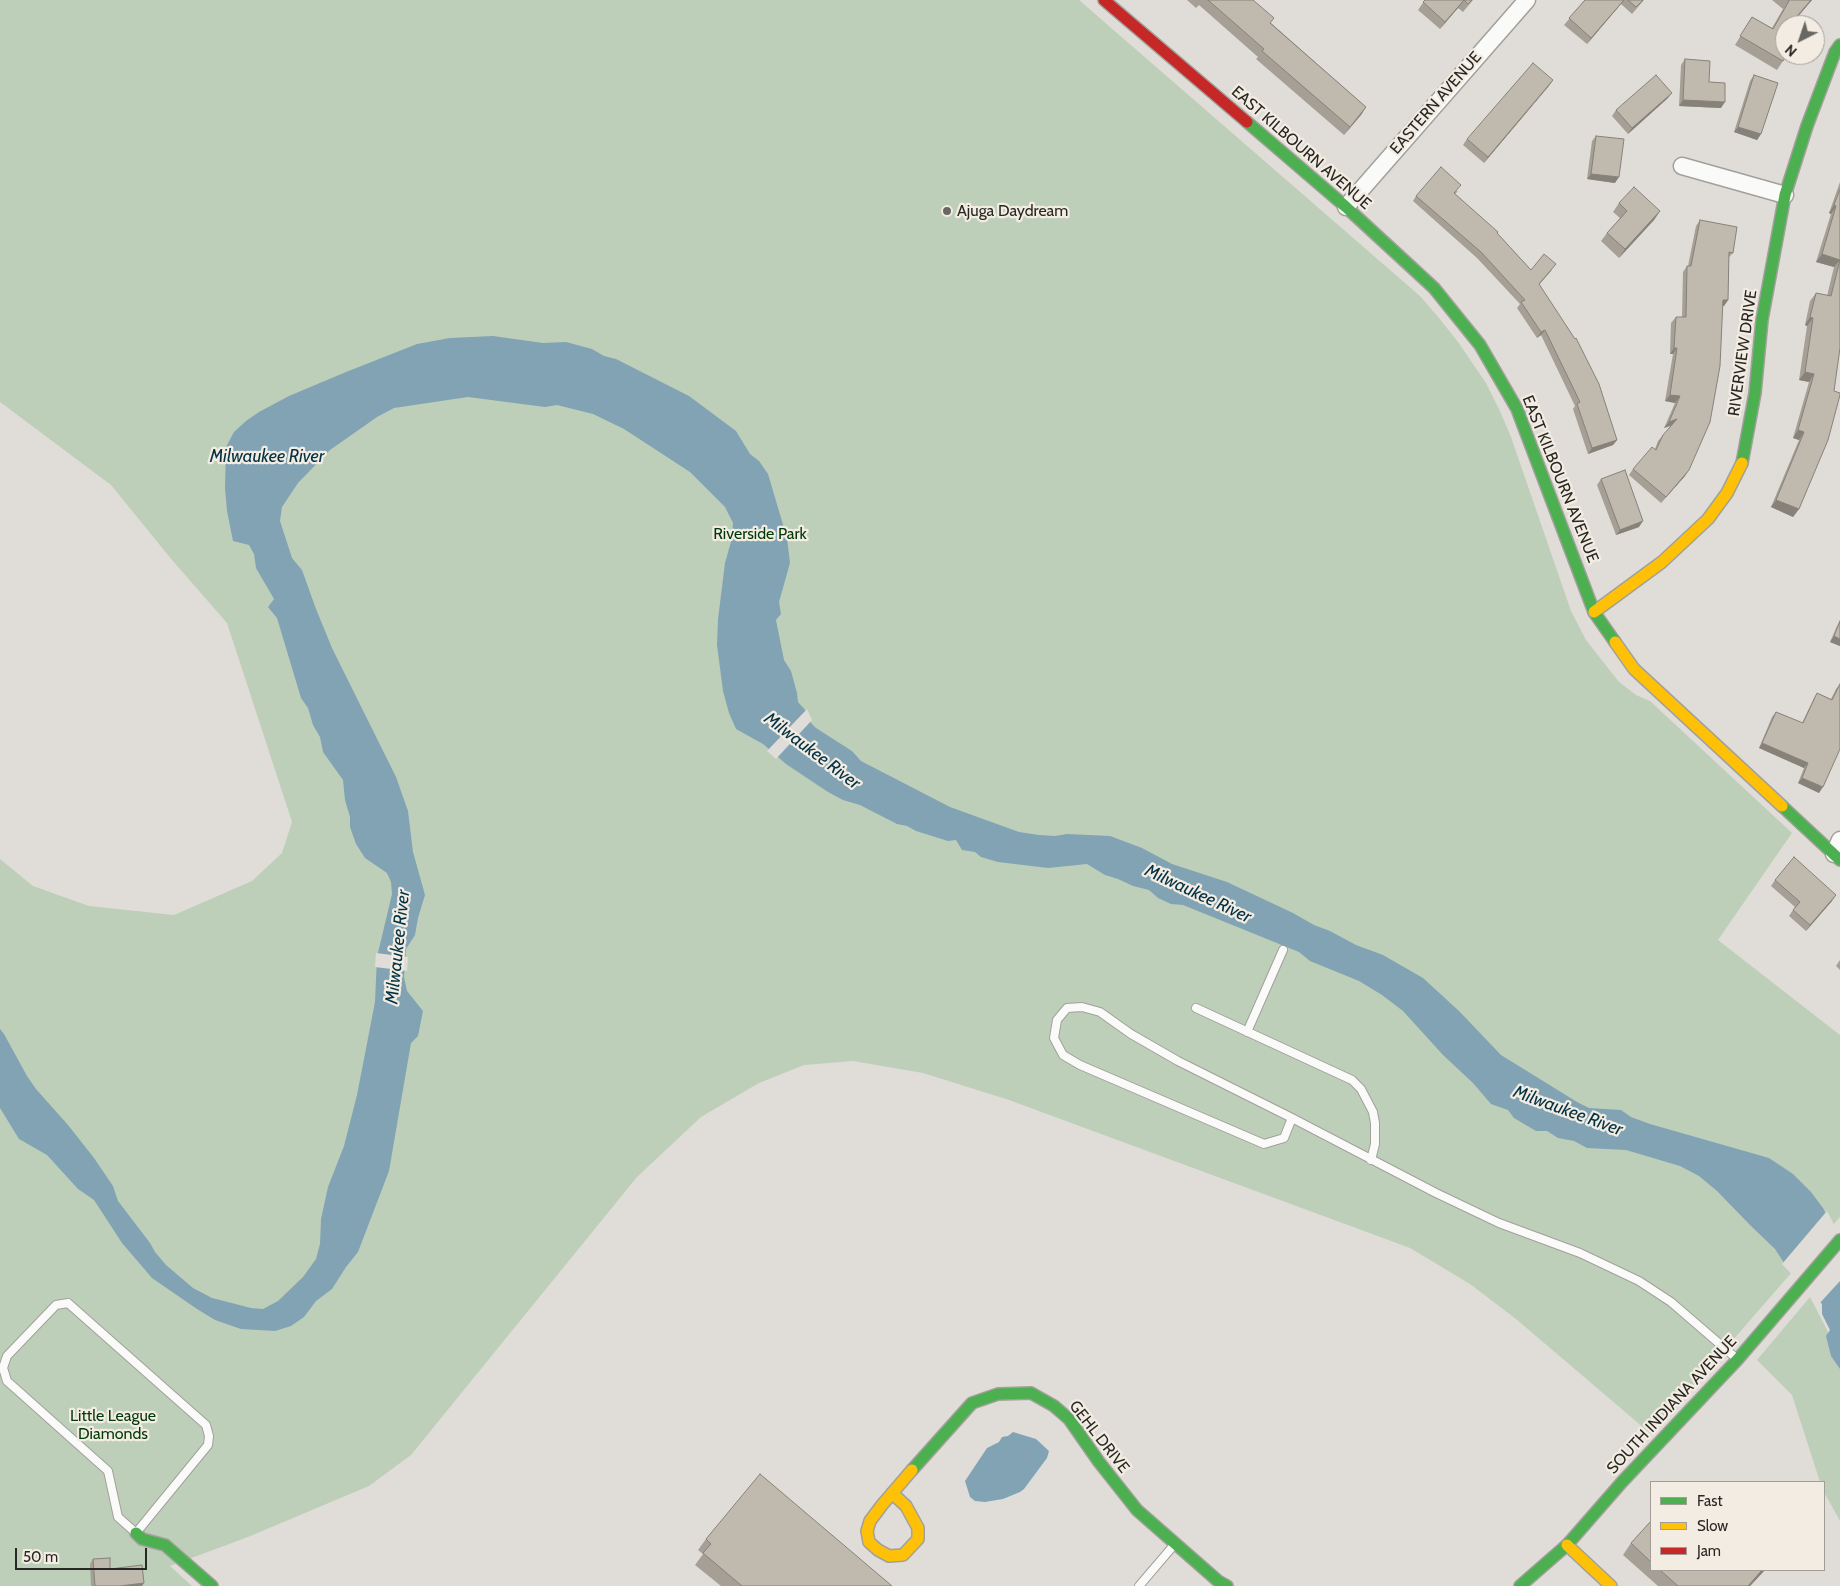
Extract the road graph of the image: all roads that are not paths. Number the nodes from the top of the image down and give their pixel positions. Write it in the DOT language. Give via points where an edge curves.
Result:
graph roads {
  1 [pos="1104,0"];
  2 [pos="1527,0"];
  3 [pos="1840,45"];
  4 [pos="1682,166"];
  5 [pos="1785,195"];
  6 [pos="1346,207"];
  7 [pos="1594,612"];
  8 [pos="1838,852"];
  9 [pos="1283,950"];
  10 [pos="1196,1008"];
  11 [pos="1247,1032"];
  12 [pos="1292,1118"];
  13 [pos="1371,1160"];
  14 [pos="1840,1240"];
  15 [pos="1738,1359"];
  16 [pos="892,1493"];
  17 [pos="136,1533"];
  18 [pos="1175,1544"];
  19 [pos="1567,1546"];
  20 [pos="212,1586"];
  21 [pos="1139,1586"];
  22 [pos="1227,1586"];
  23 [pos="1520,1586"];
  24 [pos="1611,1586"];
  1 -- 6 [label="street, EAST KILBOURN AVENUE"];
  2 -- 6 [label="street, EASTERN AVENUE"];
  3 -- 5 [label="street, RIVERVIEW DRIVE" via="1806,126"];
  4 -- 5 [label="street"];
  5 -- 7 [label="street, RIVERVIEW DRIVE" via="1762,320 1755,393 1742,464 1727,493 1686,541"];
  6 -- 7 [label="street, EAST KILBOURN AVENUE" via="1434,288 1480,345 1517,409"];
  7 -- 8 [label="street, EAST KILBOURN AVENUE" via="1634,669"];
  9 -- 11 [label="lane"];
  10 -- 11 [label="lane"];
  11 -- 13 [label="lane" via="1345,1076 1361,1089 1375,1123"];
  12 -- 12 [label="lane" via="1178,1061 1100,1012 1082,1007 1067,1008 1057,1020 1054,1038 1063,1055 1264,1144 1284,1138"];
  12 -- 13 [label="lane"];
  13 -- 15 [label="lane" via="1499,1223 1580,1253 1639,1280 1671,1302"];
  14 -- 15 [label="street, SOUTH INDIANA AVENUE"];
  15 -- 19 [label="street, SOUTH INDIANA AVENUE" via="1622,1482"];
  16 -- 16 [label="street, GEHL DRIVE" via="870,1521 867,1531 870,1542 889,1556 903,1555 918,1539 918,1528 906,1506"];
  16 -- 18 [label="street, GEHL DRIVE" via="972,1404 998,1394 1031,1393 1069,1419 1098,1462 1137,1510"];
  17 -- 17 [label="lane" via="118,1517 108,1471 7,1381 3,1368 7,1356 56,1305 68,1303 206,1425 208,1445"];
  17 -- 20 [label="street" via="142,1539 166,1545"];
  18 -- 21 [label="lane"];
  18 -- 22 [label="street, GEHL DRIVE"];
  19 -- 23 [label="street, SOUTH INDIANA AVENUE"];
  19 -- 24 [label="street"];
}
